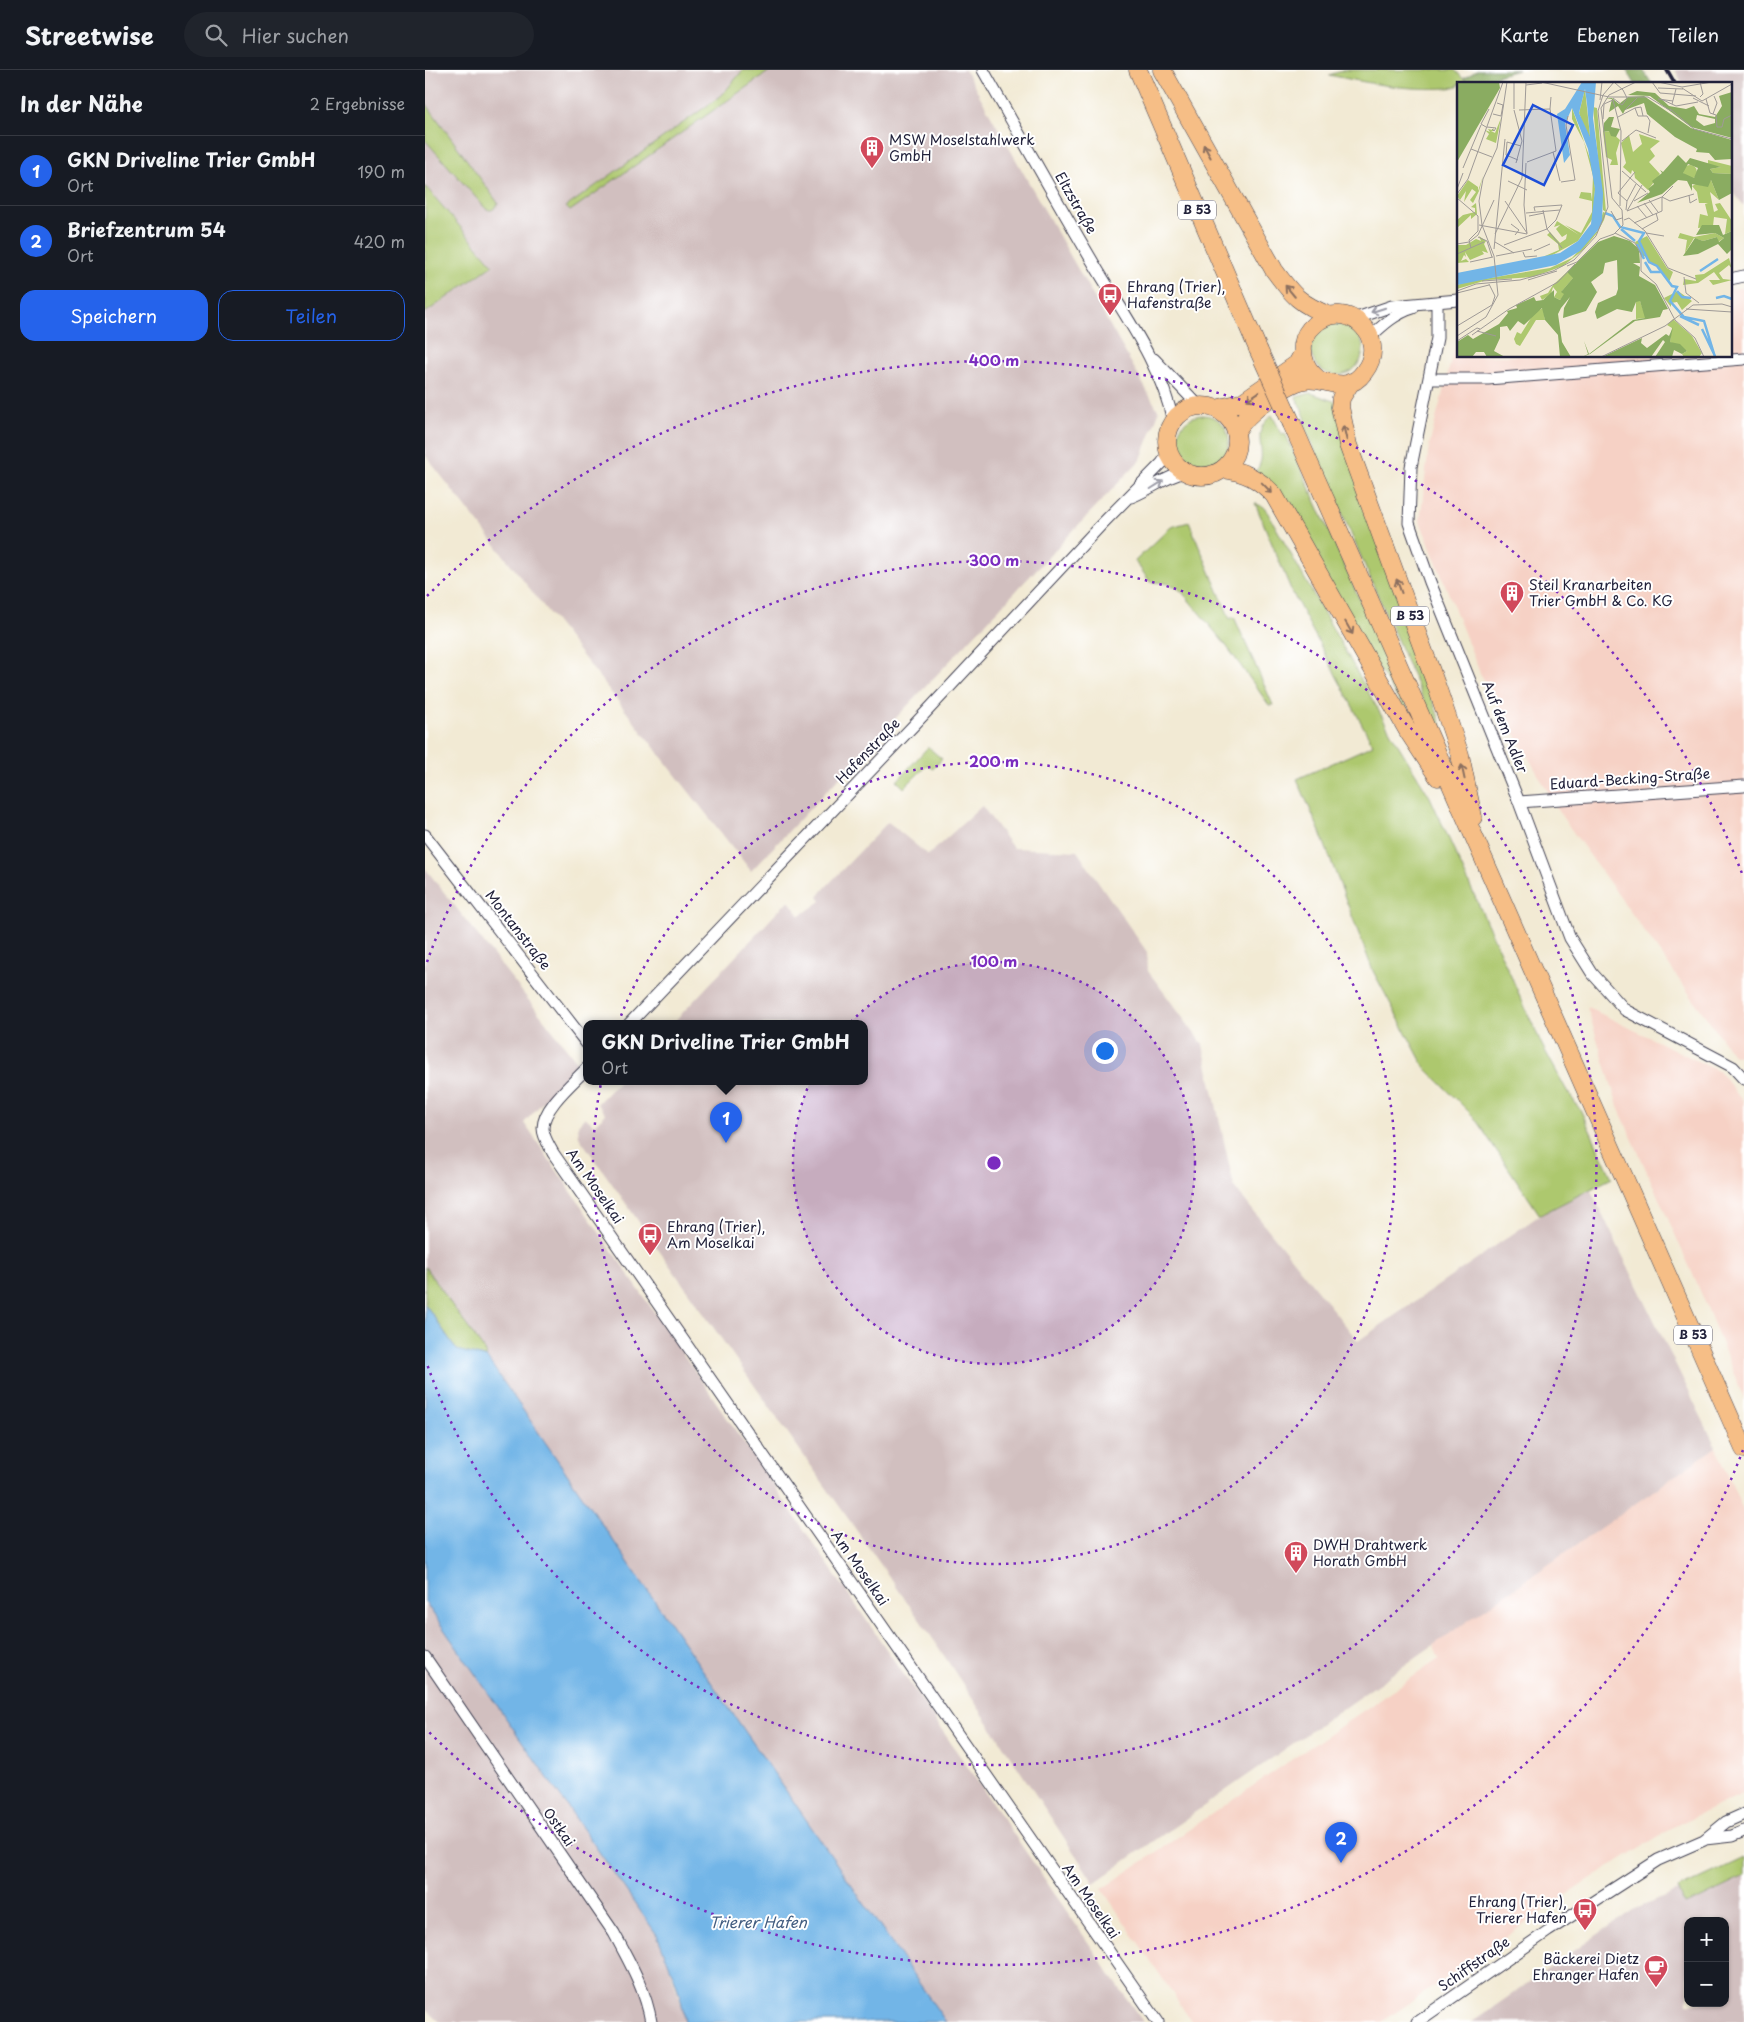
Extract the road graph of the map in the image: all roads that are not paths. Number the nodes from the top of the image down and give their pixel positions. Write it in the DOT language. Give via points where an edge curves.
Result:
graph roads {
  1 [pos="983,70"];
  2 [pos="1138,70"];
  3 [pos="1162,70"];
  4 [pos="1744,276"];
  5 [pos="1731,279"];
  6 [pos="1457,300"];
  7 [pos="1437,302"];
  8 [pos="1331,316"];
  9 [pos="1354,319"];
  10 [pos="1370,337"];
  11 [pos="1146,351"];
  12 [pos="1303,354"];
  13 [pos="1744,359"];
  14 [pos="1317,378"];
  15 [pos="1429,379"];
  16 [pos="1351,382"];
  17 [pos="1208,408"];
  18 [pos="1173,422"];
  19 [pos="1236,431"];
  20 [pos="1169,453"];
  21 [pos="1223,470"];
  22 [pos="1185,472"];
  23 [pos="1129,498"];
  24 [pos="1744,786"];
  25 [pos="1519,802"];
  26 [pos="1469,827"];
  27 [pos="425,835"];
  28 [pos="1481,854"];
  29 [pos="633,1020"];
  30 [pos="583,1039"];
  31 [pos="1739,1067"];
  32 [pos="583,1072"];
  33 [pos="1744,1079"];
  34 [pos="1744,1449"];
  35 [pos="425,1658"];
  36 [pos="1744,1814"];
  37 [pos="1744,1831"];
  38 [pos="1704,1840"];
  39 [pos="651,2022"];
  40 [pos="1157,2022"];
  41 [pos="1417,2022"];
  1 -- 11 [label="street, Eltzstraße"];
  2 -- 26 [label="main road, B 53, bridge"];
  8 -- 3 [label="main road, one-way" via="1309,308 1292,295 1274,270"];
  4 -- 5 [label="street"];
  6 -- 7 [label="street"];
  7 -- 9 [label="street, one-way" via="1392,306"];
  7 -- 10 [label="street" via="1405,310"];
  7 -- 15 [label="street, Auf dem Adler" via="1437,338"];
  8 -- 9 [label="main road" via="1343,315"];
  8 -- 12 [label="main road" via="1319,320 1309,329"];
  9 -- 10 [label="main road" via="1364,326"];
  10 -- 16 [label="main road, B 53" via="1373,350 1370,363 1363,375"];
  11 -- 17 [label="street, Eltzstraße"];
  11 -- 18 [label="street, Eltzstraße" via="1169,402"];
  12 -- 14 [label="main road" via="1307,367"];
  12 -- 17 [label="main road, one-way" via="1297,364 1241,403 1228,408"];
  13 -- 15 [label="street" via="1488,379"];
  14 -- 16 [label="main road" via="1327,384"];
  14 -- 19 [label="main road" via="1296,382 1278,393 1241,423"];
  15 -- 25 [label="street, Auf dem Adler" via="1411,467 1409,523 1432,589"];
  28 -- 16 [label="main road, B 53, one-way" via="1460,755 1348,445 1340,407 1341,398"];
  17 -- 18 [label="main road" via="1184,411"];
  17 -- 19 [label="main road" via="1228,418"];
  18 -- 20 [label="main road" via="1168,432"];
  19 -- 21 [label="main road" via="1236,452"];
  20 -- 22 [label="main road"];
  20 -- 23 [label="street, Hafenstraße"];
  21 -- 22 [label="main road, B 53" via="1205,477"];
  21 -- 26 [label="main road, B 53, one-way" via="1239,471 1258,480 1274,496 1408,731"];
  23 -- 22 [label="street, Hafenstraße, one-way"];
  23 -- 29 [label="street, Hafenstraße"];
  24 -- 25 [label="street, Eduard-Becking-Straße"];
  25 -- 31 [label="street, Auf dem Adler" via="1570,938 1592,973 1625,1010"];
  26 -- 28 [label="main road, B 53"];
  27 -- 30 [label="street, Montanstraße"];
  28 -- 34 [label="main road, B 53"];
  31 -- 33 [label="street, Auf dem Adler"];
  32 -- 40 [label="street, Am Moselkai" via="549,1108 545,1117 543,1129 553,1153"];
  35 -- 39 [label="street, Ostkai" via="614,1933 649,2008"];
  36 -- 38 [label="street, Schiffstraße" via="1726,1822"];
  37 -- 38 [label="street, Schiffstraße"];
  38 -- 41 [label="street, Schiffstraße" via="1650,1866 1548,1931"];
}
